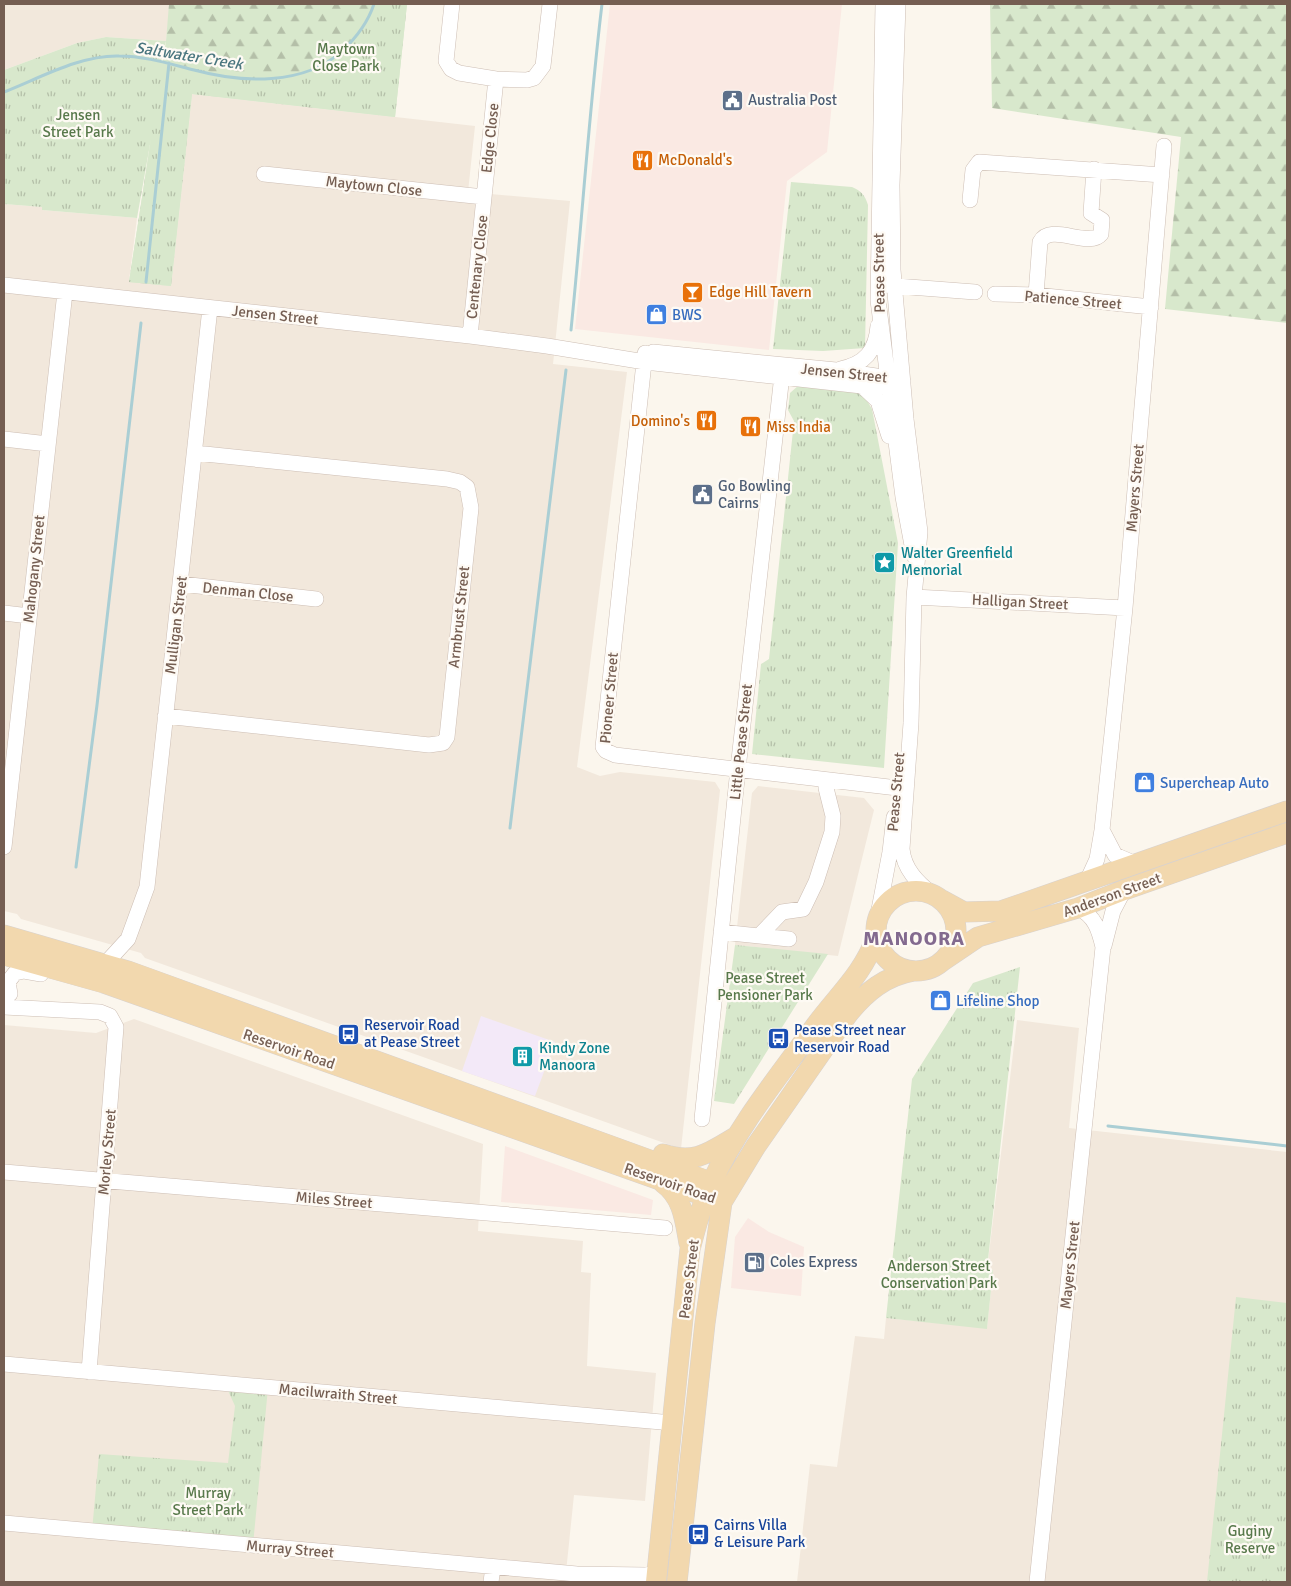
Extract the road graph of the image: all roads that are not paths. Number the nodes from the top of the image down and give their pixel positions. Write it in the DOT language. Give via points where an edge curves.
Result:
graph roads {
  1 [pos="452,4"];
  2 [pos="550,4"];
  3 [pos="883,4"];
  4 [pos="898,4"];
  5 [pos="496,79"];
  6 [pos="1164,146"];
  7 [pos="1094,169"];
  8 [pos="264,174"];
  9 [pos="1162,175"];
  10 [pos="484,197"];
  11 [pos="970,200"];
  12 [pos="4,285"];
  13 [pos="877,285"];
  14 [pos="894,286"];
  15 [pos="65,292"];
  16 [pos="975,292"];
  17 [pos="995,294"];
  18 [pos="1036,295"];
  19 [pos="1151,307"];
  20 [pos="210,308"];
  21 [pos="879,319"];
  22 [pos="470,336"];
  23 [pos="645,357"];
  24 [pos="836,370"];
  25 [pos="782,372"];
  26 [pos="894,381"];
  27 [pos="862,386"];
  28 [pos="4,439"];
  29 [pos="48,444"];
  30 [pos="195,453"];
  31 [pos="899,470"];
  32 [pos="917,569"];
  33 [pos="181,584"];
  34 [pos="914,596"];
  35 [pos="316,599"];
  36 [pos="1125,608"];
  37 [pos="4,613"];
  38 [pos="29,616"];
  39 [pos="165,716"];
  40 [pos="8,769"];
  41 [pos="738,769"];
  42 [pos="826,780"];
  43 [pos="901,788"];
  44 [pos="1287,811"];
  45 [pos="1102,830"];
  46 [pos="1287,833"];
  47 [pos="4,847"];
  48 [pos="1136,864"];
  49 [pos="1087,881"];
  50 [pos="1124,890"];
  51 [pos="937,897"];
  52 [pos="1078,908"];
  53 [pos="878,915"];
  54 [pos="721,932"];
  55 [pos="4,935"];
  56 [pos="759,936"];
  57 [pos="789,938"];
  58 [pos="876,938"];
  59 [pos="128,939"];
  60 [pos="1103,947"];
  61 [pos="4,955"];
  62 [pos="941,962"];
  63 [pos="106,963"];
  64 [pos="128,971"];
  65 [pos="914,971"];
  66 [pos="104,983"];
  67 [pos="6,997"];
  68 [pos="702,1119"];
  69 [pos="569,1131"];
  70 [pos="738,1134"];
  71 [pos="4,1172"];
  72 [pos="657,1179"];
  73 [pos="104,1180"];
  74 [pos="713,1194"];
  75 [pos="665,1228"];
  76 [pos="690,1249"];
  77 [pos="4,1364"];
  78 [pos="89,1372"];
  79 [pos="673,1423"];
  80 [pos="690,1472"];
  81 [pos="4,1523"];
  82 [pos="493,1567"];
  83 [pos="577,1574"];
  84 [pos="658,1579"];
  85 [pos="491,1582"];
  86 [pos="615,1582"];
  87 [pos="678,1582"];
  88 [pos="1037,1582"];
  1 -- 5 [label="street" via="446,61 459,73"];
  2 -- 5 [label="street" via="543,66 539,73 527,80"];
  3 -- 13 [label="street, Pease Street"];
  4 -- 14 [label="street, Pease Street" via="892,185"];
  5 -- 10 [label="street, Edge Close"];
  6 -- 9 [label="street, Mayers Street"];
  7 -- 9 [label="street"];
  7 -- 11 [label="street" via="980,162 973,170"];
  7 -- 18 [label="street" via="1091,213 1102,220 1101,234 1093,238 1052,234 1042,238"];
  8 -- 10 [label="street, Maytown Close"];
  9 -- 19 [label="street, Mayers Street"];
  10 -- 22 [label="street, Centenary Close"];
  12 -- 15 [label="street, Jensen Street"];
  13 -- 14 [label="street"];
  13 -- 21 [label="street, Pease Street"];
  14 -- 16 [label="street"];
  14 -- 26 [label="street, Pease Street"];
  15 -- 20 [label="street, Jensen Street"];
  15 -- 29 [label="street, Mahogany Street"];
  17 -- 18 [label="street, Patience Street"];
  18 -- 19 [label="street, Patience Street"];
  19 -- 36 [label="street, Mayers Street"];
  20 -- 22 [label="street, Jensen Street"];
  20 -- 30 [label="street, Mulligan Street"];
  21 -- 24 [label="street" via="877,340 869,353 857,364"];
  21 -- 26 [label="street, Pease Street"];
  22 -- 23 [label="street, Jensen Street" via="547,346 582,346"];
  23 -- 25 [label="street, Jensen Street"];
  23 -- 41 [label="street, Pioneer Street" via="603,748 615,755"];
  24 -- 25 [label="street, Jensen Street"];
  24 -- 26 [label="street, Jensen Street"];
  25 -- 27 [label="street, Jensen Street"];
  25 -- 41 [label="street, Little Pease Street"];
  26 -- 27 [label="street, Jensen Street"];
  26 -- 31 [label="street, Pease Street"];
  26 -- 32 [label="street, Pease Street" via="920,522"];
  27 -- 31 [label="street" via="881,407"];
  28 -- 29 [label="street"];
  29 -- 38 [label="street, Mahogany Street"];
  30 -- 33 [label="street, Mulligan Street"];
  30 -- 39 [label="street, Armbrust Street" via="447,479 467,487 471,508 447,737 443,743 429,745"];
  31 -- 32 [label="street, Pease Street"];
  32 -- 34 [label="street, Pease Street"];
  33 -- 35 [label="street, Denman Close"];
  33 -- 39 [label="street, Mulligan Street"];
  34 -- 36 [label="street, Halligan Street"];
  34 -- 43 [label="street, Pease Street" via="911,669 904,706"];
  36 -- 45 [label="street, Mayers Street"];
  37 -- 38 [label="street"];
  38 -- 40 [label="street, Mahogany Street"];
  39 -- 59 [label="street, Mulligan Street" via="147,887"];
  40 -- 47 [label="street, Mahogany Street"];
  41 -- 42 [label="street, Pioneer Street"];
  41 -- 54 [label="street, Little Pease Street"];
  42 -- 43 [label="street, Pioneer Street"];
  42 -- 56 [label="street" via="833,823 816,882 803,909 782,912"];
  43 -- 51 [label="street, Pease Street" via="903,857 915,879"];
  43 -- 53 [label="street, Pease Street"];
  44 -- 48 [label="main road, Anderson Street"];
  45 -- 48 [label="street" via="1115,855"];
  45 -- 49 [label="street, Mayers Street"];
  46 -- 50 [label="main road, Anderson Street"];
  48 -- 49 [label="main road, Anderson Street"];
  49 -- 51 [label="main road, Anderson Street" via="994,913 964,912"];
  50 -- 52 [label="main road, Anderson Street"];
  50 -- 60 [label="street, Mayers Street" via="1113,910"];
  51 -- 53 [label="main road" via="920,891 901,893 890,900"];
  51 -- 62 [label="main road" via="954,917 956,932 951,951"];
  52 -- 60 [label="street, Mayers Street" via="1098,926"];
  52 -- 62 [label="main road, Anderson Street" via="978,937"];
  53 -- 58 [label="main road"];
  54 -- 56 [label="street"];
  54 -- 68 [label="street, Little Pease Street"];
  55 -- 63 [label="main road, Reservoir Road"];
  56 -- 57 [label="street"];
  58 -- 65 [label="main road" via="889,961"];
  58 -- 70 [label="main road, Pease Street" via="857,976 817,1023"];
  59 -- 63 [label="street, Mulligan Street"];
  59 -- 64 [label="street, Mulligan Street"];
  60 -- 88 [label="street, Mayers Street"];
  61 -- 66 [label="main road, Reservoir Road"];
  62 -- 65 [label="main road" via="928,969"];
  63 -- 64 [label="main road, Reservoir Road"];
  64 -- 69 [label="main road, Reservoir Road"];
  65 -- 74 [label="main road, Pease Street" via="882,982 862,998 751,1153"];
  66 -- 67 [label="street, Morley Street" via="80,984 21,971 8,979"];
  66 -- 72 [label="main road, Reservoir Road"];
  67 -- 73 [label="street, Morley Street" via="28,1007 100,1012 110,1016 114,1023 116,1046"];
  69 -- 70 [label="main road" via="606,1133 681,1159 703,1156"];
  69 -- 74 [label="main road, Reservoir Road"];
  70 -- 74 [label="main road, Pease Street"];
  71 -- 73 [label="street, Miles Street"];
  72 -- 74 [label="main road, Reservoir Road"];
  72 -- 76 [label="main road" via="669,1188 680,1204"];
  73 -- 75 [label="street, Miles Street"];
  73 -- 78 [label="street, Morley Street"];
  74 -- 76 [label="main road, Pease Street"];
  74 -- 80 [label="main road, Pease Street" via="710,1280"];
  76 -- 79 [label="main road, Pease Street"];
  77 -- 78 [label="street, Macilwraith Street"];
  78 -- 79 [label="street, Macilwraith Street"];
  79 -- 84 [label="main road, Pease Street"];
  80 -- 84 [label="street" via="678,1508 670,1568"];
  80 -- 87 [label="main road, Pease Street"];
  81 -- 82 [label="street, Murray Street"];
  82 -- 83 [label="street, Murray Street"];
  82 -- 85 [label="street"];
  83 -- 84 [label="street, Murray Street" via="646,1575"];
  83 -- 86 [label="street, Murray Street"];
}
